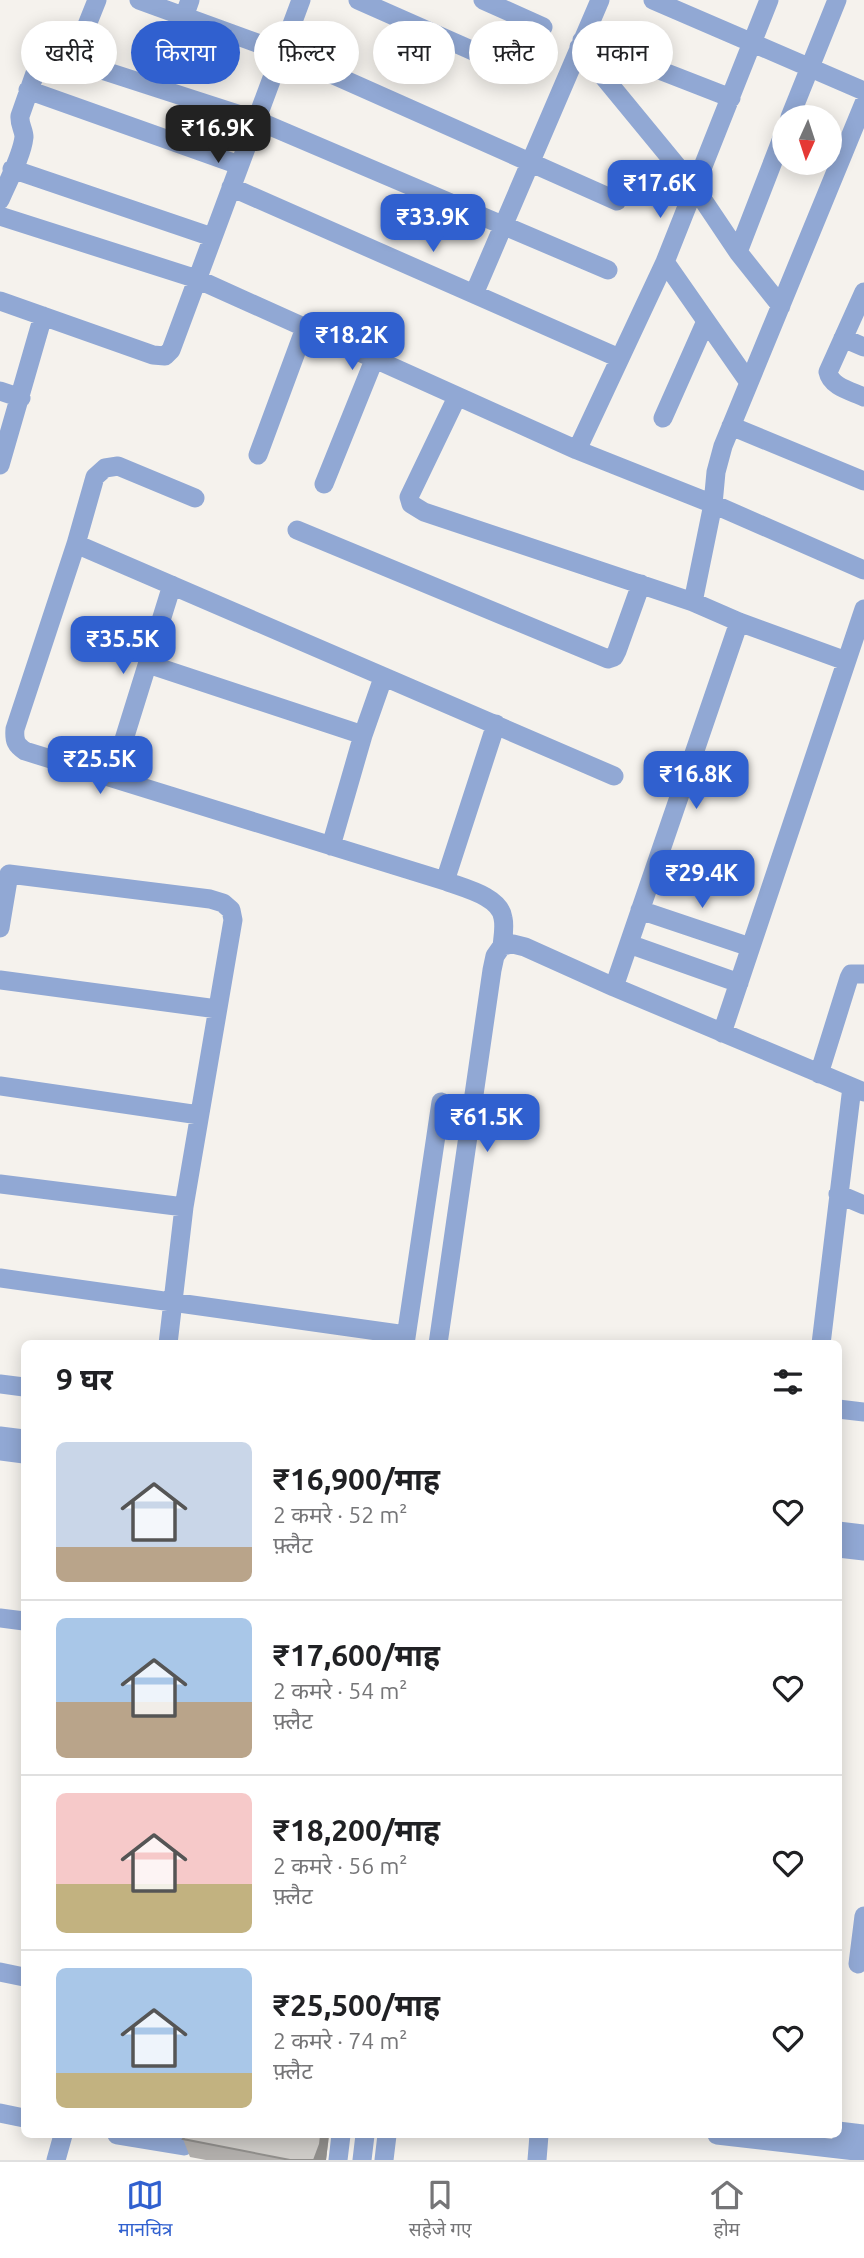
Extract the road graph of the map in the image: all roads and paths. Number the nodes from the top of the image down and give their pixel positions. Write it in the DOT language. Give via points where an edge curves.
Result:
graph roads {
  1 [pos="97,0"];
  2 [pos="139,0"];
  3 [pos="301,0"];
  4 [pos="358,0"];
  5 [pos="483,0"];
  6 [pos="600,0"];
  7 [pos="653,0"];
  8 [pos="769,0"];
  9 [pos="837,0"];
  10 [pos="187,8"];
  11 [pos="89,21"];
  12 [pos="293,21"];
  13 [pos="530,21"];
  14 [pos="591,21"];
  15 [pos="254,39"];
  16 [pos="753,42"];
  17 [pos="469,49"];
  18 [pos="572,64"];
  19 [pos="809,67"];
  20 [pos="117,75"];
  21 [pos="673,77"];
  22 [pos="31,84"];
  23 [pos="270,84"];
  24 [pos="353,84"];
  25 [pos="613,84"];
  26 [pos="29,90"];
  27 [pos="864,91"];
  28 [pos="732,98"];
  29 [pos="864,103"];
  30 [pos="795,105"];
  31 [pos="256,120"];
  32 [pos="530,163"];
  33 [pos="772,164"];
  34 [pos="239,166"];
  35 [pos="12,169"];
  36 [pos="231,187"];
  37 [pos="695,188"];
  38 [pos="0,200"];
  39 [pos="617,201"];
  40 [pos="0,216"];
  41 [pos="503,225"];
  42 [pos="212,237"];
  43 [pos="738,251"];
  44 [pos="665,262"];
  45 [pos="608,270"];
  46 [pos="198,279"];
  47 [pos="864,292"];
  48 [pos="474,294"];
  49 [pos="0,301"];
  50 [pos="781,306"];
  51 [pos="43,316"];
  52 [pos="706,321"];
  53 [pos="305,328"];
  54 [pos="843,338"];
  55 [pos="864,347"];
  56 [pos="619,358"];
  57 [pos="374,360"];
  58 [pos="748,381"];
  59 [pos="0,391"];
  60 [pos="457,397"];
  61 [pos="864,397"];
  62 [pos="21,398"];
  63 [pos="663,418"];
  64 [pos="731,426"];
  65 [pos="577,450"];
  66 [pos="258,455"];
  67 [pos="0,465"];
  68 [pos="864,481"];
  69 [pos="324,484"];
  70 [pos="195,498"];
  71 [pos="713,504"];
  72 [pos="297,530"];
  73 [pos="76,544"];
  74 [pos="864,570"];
  75 [pos="642,584"];
  76 [pos="172,585"];
  77 [pos="693,602"];
  78 [pos="864,609"];
  79 [pos="739,622"];
  80 [pos="846,661"];
  81 [pos="148,664"];
  82 [pos="383,677"];
  83 [pos="496,724"];
  84 [pos="363,735"];
  85 [pos="614,776"];
  86 [pos="112,778"];
  87 [pos="331,846"];
  88 [pos="5,874"];
  89 [pos="445,881"];
  90 [pos="640,910"];
  91 [pos="0,928"];
  92 [pos="629,944"];
  93 [pos="502,946"];
  94 [pos="750,947"];
  95 [pos="864,974"];
  96 [pos="0,980"];
  97 [pos="739,983"];
  98 [pos="614,987"];
  99 [pos="217,1009"];
  100 [pos="722,1033"];
  101 [pos="819,1074"];
  102 [pos="0,1086"];
  103 [pos="858,1090"];
  104 [pos="441,1102"];
  105 [pos="199,1115"];
  106 [pos="0,1184"];
  107 [pos="838,1194"];
  108 [pos="864,1205"];
  109 [pos="184,1207"];
  110 [pos="0,1278"];
  111 [pos="173,1301"];
  112 [pos="168,1340"];
  113 [pos="406,1340"];
  114 [pos="439,1340"];
  115 [pos="821,1340"];
  116 [pos="0,1384"];
  117 [pos="21,1387"];
  118 [pos="842,1409"];
  119 [pos="864,1412"];
  120 [pos="0,1436"];
  121 [pos="21,1439"];
  122 [pos="0,1451"];
  123 [pos="21,1454"];
  124 [pos="842,1531"];
  125 [pos="864,1534"];
  126 [pos="842,1548"];
  127 [pos="864,1551"];
  128 [pos="0,1618"];
  129 [pos="21,1621"];
  130 [pos="864,1916"];
  131 [pos="842,1962"];
  132 [pos="861,1964"];
  133 [pos="0,1972"];
  134 [pos="21,1976"];
  135 [pos="0,2113"];
  136 [pos="21,2117"];
  137 [pos="842,2131"];
  138 [pos="864,2134"];
  139 [pos="62,2138"];
  140 [pos="135,2138"];
  141 [pos="341,2138"];
  142 [pos="365,2138"];
  143 [pos="387,2138"];
  144 [pos="540,2138"];
  145 [pos="745,2138"];
  146 [pos="184,2146"];
  147 [pos="864,2151"];
  148 [pos="56,2160"];
  149 [pos="338,2160"];
  150 [pos="362,2160"];
  151 [pos="384,2160"];
  152 [pos="537,2160"];
  1 -- 11 [label="street"];
  2 -- 10 [label="street"];
  3 -- 12 [label="street"];
  4 -- 17 [label="street"];
  5 -- 13 [label="street"];
  6 -- 14 [label="street"];
  7 -- 16 [label="street"];
  8 -- 16 [label="street"];
  9 -- 19 [label="street"];
  10 -- 15 [label="street"];
  16 -- 19 [label="street"];
  16 -- 28 [label="street"];
  18 -- 32 [label="street"];
  19 -- 27 [label="street"];
  19 -- 30 [label="street"];
  20 -- 31 [label="street"];
  21 -- 28 [label="street"];
  22 -- 26 [label="street"];
  23 -- 31 [label="street"];
  24 -- 32 [label="street"];
  25 -- 37 [label="street"];
  26 -- 34 [label="street"];
  26 -- 35 [label="street" via="19,121 23,139"];
  28 -- 37 [label="street"];
  29 -- 50 [label="street"];
  31 -- 34 [label="street"];
  31 -- 41 [label="street"];
  32 -- 39 [label="street"];
  32 -- 41 [label="street"];
  33 -- 43 [label="street"];
  34 -- 36 [label="street"];
  35 -- 38 [label="street"];
  35 -- 42 [label="street"];
  36 -- 42 [label="street"];
  36 -- 48 [label="street"];
  37 -- 43 [label="street"];
  37 -- 44 [label="street"];
  40 -- 46 [label="street"];
  41 -- 45 [label="street"];
  41 -- 48 [label="street"];
  42 -- 46 [label="street"];
  43 -- 50 [label="street"];
  44 -- 52 [label="street"];
  44 -- 56 [label="street"];
  46 -- 51 [label="street" via="175,342 165,356"];
  46 -- 53 [label="street"];
  47 -- 54 [label="street"];
  48 -- 56 [label="street"];
  49 -- 51 [label="street"];
  50 -- 58 [label="street"];
  51 -- 62 [label="street"];
  52 -- 58 [label="street"];
  52 -- 63 [label="street"];
  53 -- 57 [label="street"];
  53 -- 66 [label="street"];
  54 -- 55 [label="street"];
  54 -- 61 [label="street" via="829,378"];
  56 -- 65 [label="street"];
  57 -- 60 [label="street"];
  57 -- 69 [label="street"];
  58 -- 64 [label="street"];
  59 -- 62 [label="street"];
  60 -- 65 [label="street"];
  60 -- 75 [label="street" via="409,497 411,505"];
  62 -- 67 [label="street"];
  64 -- 68 [label="street"];
  64 -- 71 [label="street" via="716,472"];
  65 -- 71 [label="street"];
  70 -- 73 [label="street" via="125,469 105,468 96,477"];
  71 -- 74 [label="street"];
  71 -- 77 [label="street"];
  72 -- 75 [label="street" via="608,659 614,657"];
  73 -- 76 [label="street"];
  73 -- 86 [label="street" via="14,739 25,751"];
  75 -- 77 [label="street"];
  76 -- 81 [label="street"];
  76 -- 82 [label="street"];
  77 -- 79 [label="street"];
  78 -- 80 [label="street"];
  79 -- 80 [label="street"];
  79 -- 90 [label="street"];
  80 -- 94 [label="street"];
  81 -- 84 [label="street"];
  81 -- 86 [label="street"];
  82 -- 83 [label="street"];
  82 -- 84 [label="street"];
  83 -- 85 [label="street"];
  83 -- 89 [label="street"];
  84 -- 87 [label="street"];
  86 -- 87 [label="street"];
  87 -- 89 [label="street"];
  88 -- 91 [label="street"];
  88 -- 99 [label="street" via="223,903 233,920"];
  89 -- 93 [label="street" via="500,909"];
  90 -- 92 [label="street"];
  90 -- 94 [label="street"];
  92 -- 97 [label="street"];
  92 -- 98 [label="street"];
  93 -- 98 [label="street" via="524,947"];
  93 -- 114 [label="street" via="492,970"];
  94 -- 97 [label="street"];
  95 -- 101 [label="street" via="856,972 849,978"];
  96 -- 99 [label="street"];
  97 -- 100 [label="street"];
  98 -- 100 [label="street"];
  99 -- 105 [label="street"];
  100 -- 101 [label="street"];
  101 -- 103 [label="street"];
  102 -- 105 [label="street"];
  103 -- 107 [label="street"];
  104 -- 113 [label="street"];
  105 -- 109 [label="street"];
  106 -- 109 [label="street"];
  107 -- 108 [label="street"];
  107 -- 115 [label="street"];
  109 -- 111 [label="street"];
  110 -- 111 [label="street"];
  111 -- 112 [label="street"];
  111 -- 113 [label="street"];
  116 -- 117 [label="street"];
  118 -- 119 [label="street"];
  120 -- 121 [label="street"];
  122 -- 123 [label="street"];
  124 -- 125 [label="street"];
  126 -- 127 [label="street"];
  128 -- 129 [label="street"];
  130 -- 132 [label="street"];
  131 -- 132 [label="street"];
  133 -- 134 [label="street"];
  135 -- 136 [label="street"];
  137 -- 138 [label="street"];
  139 -- 148 [label="street"];
  140 -- 146 [label="street"];
  141 -- 149 [label="street"];
  142 -- 150 [label="street"];
  143 -- 151 [label="street"];
  144 -- 152 [label="street"];
  145 -- 147 [label="street"];
}
